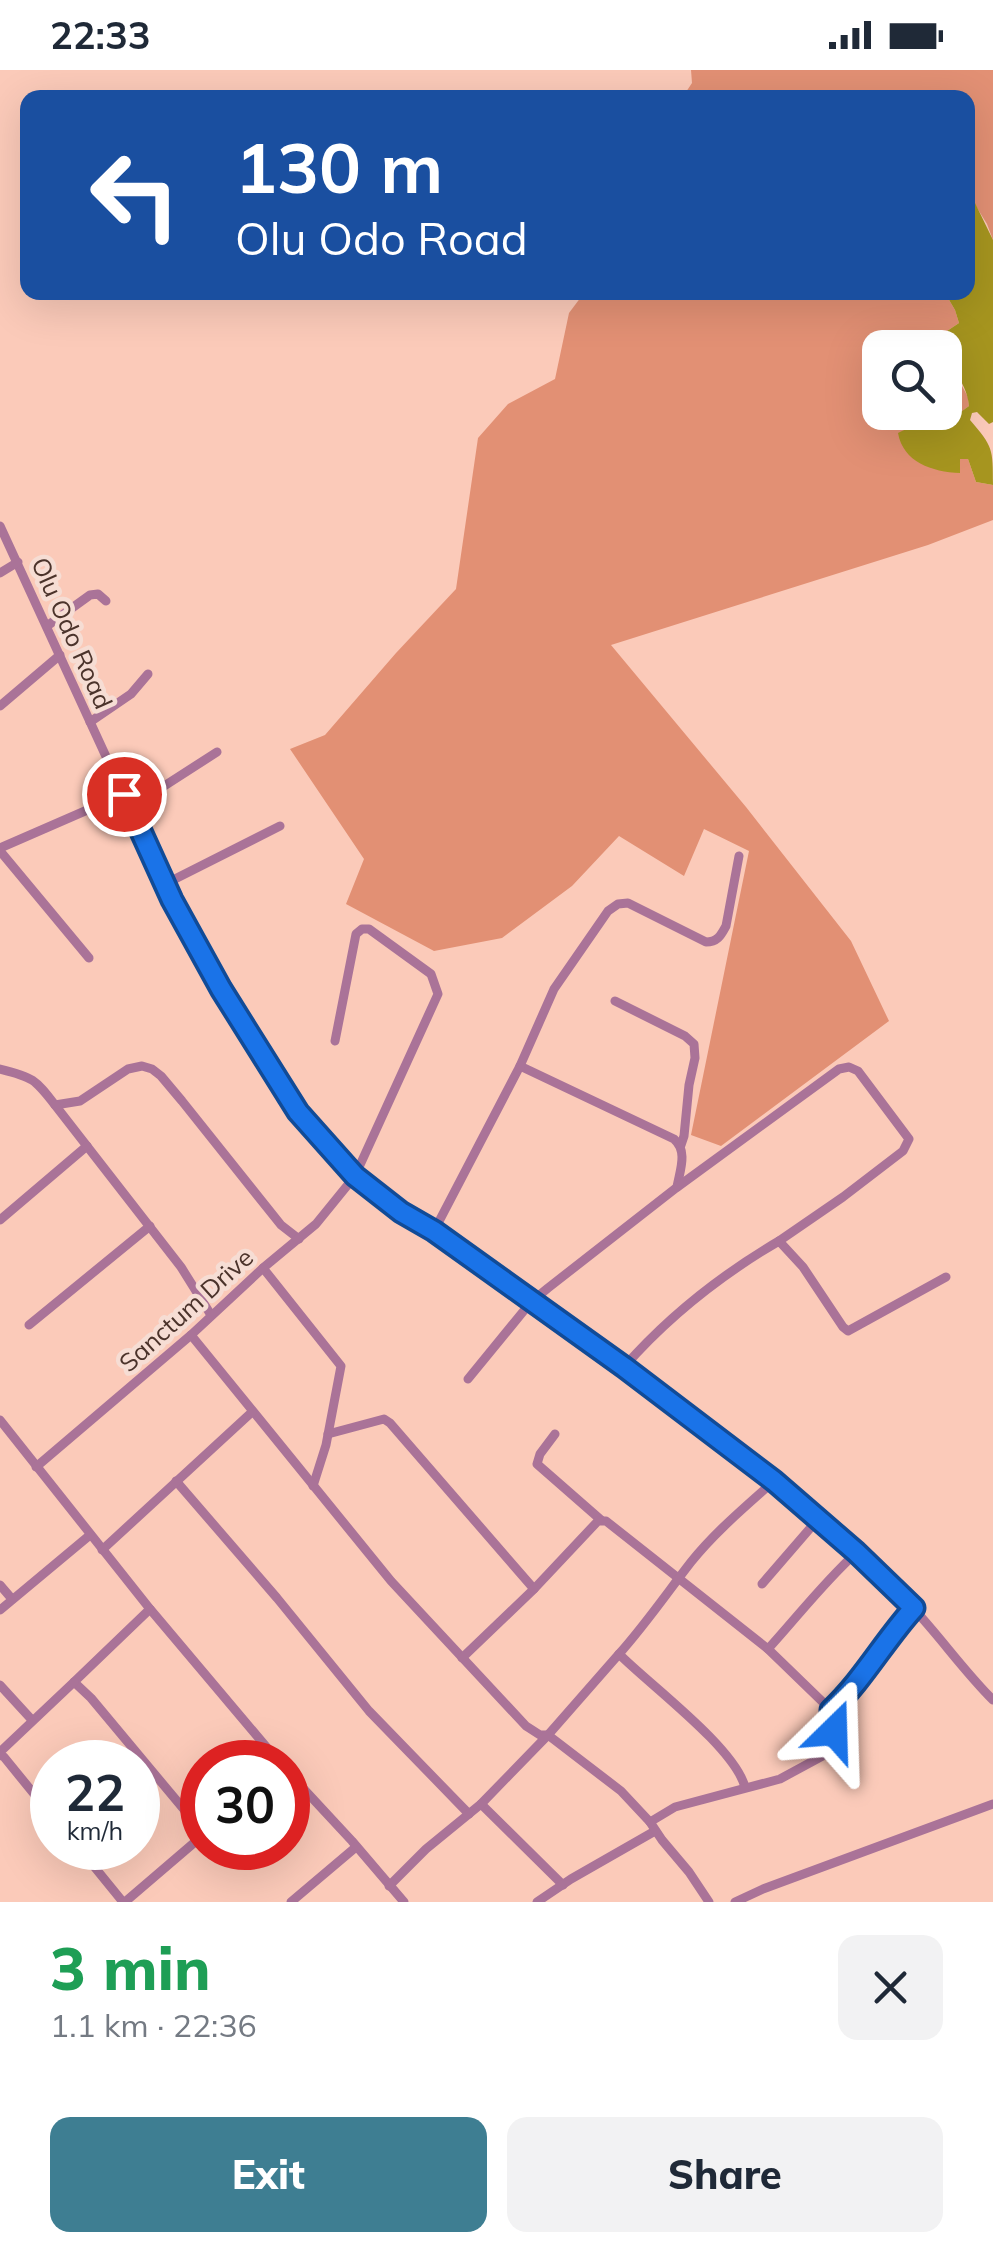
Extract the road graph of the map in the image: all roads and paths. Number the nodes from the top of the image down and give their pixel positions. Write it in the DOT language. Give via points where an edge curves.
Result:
graph roads {
  1 [pos="0,526"];
  2 [pos="18,562"];
  3 [pos="0,573"];
  4 [pos="106,601"];
  5 [pos="47,626"];
  6 [pos="60,655"];
  7 [pos="148,674"];
  8 [pos="0,706"];
  9 [pos="90,722"];
  10 [pos="216,752"];
  11 [pos="124,794"];
  12 [pos="130,808"];
  13 [pos="280,826"];
  14 [pos="0,850"];
  15 [pos="739,856"];
  16 [pos="165,884"];
  17 [pos="89,958"];
  18 [pos="615,1001"];
  19 [pos="335,1041"];
  20 [pos="520,1066"];
  21 [pos="0,1069"];
  22 [pos="56,1105"];
  23 [pos="680,1145"];
  24 [pos="87,1146"];
  25 [pos="355,1176"];
  26 [pos="676,1188"];
  27 [pos="0,1220"];
  28 [pos="150,1226"];
  29 [pos="434,1231"];
  30 [pos="300,1239"];
  31 [pos="779,1241"];
  32 [pos="264,1268"];
  33 [pos="946,1276"];
  34 [pos="531,1302"];
  35 [pos="211,1314"];
  36 [pos="29,1325"];
  37 [pos="191,1336"];
  38 [pos="624,1367"];
  39 [pos="468,1379"];
  40 [pos="252,1412"];
  41 [pos="0,1420"];
  42 [pos="328,1434"];
  43 [pos="555,1434"];
  44 [pos="36,1466"];
  45 [pos="176,1481"];
  46 [pos="774,1481"];
  47 [pos="313,1486"];
  48 [pos="819,1518"];
  49 [pos="601,1520"];
  50 [pos="90,1535"];
  51 [pos="102,1550"];
  52 [pos="856,1552"];
  53 [pos="679,1578"];
  54 [pos="762,1584"];
  55 [pos="0,1585"];
  56 [pos="534,1590"];
  57 [pos="12,1600"];
  58 [pos="914,1608"];
  59 [pos="0,1610"];
  60 [pos="150,1610"];
  61 [pos="768,1649"];
  62 [pos="619,1654"];
  63 [pos="462,1658"];
  64 [pos="74,1682"];
  65 [pos="0,1686"];
  66 [pos="993,1700"];
  67 [pos="831,1710"];
  68 [pos="32,1720"];
  69 [pos="548,1735"];
  70 [pos="261,1740"];
  71 [pos="0,1753"];
  72 [pos="745,1788"];
  73 [pos="30,1789"];
  74 [pos="310,1796"];
  75 [pos="481,1804"];
  76 [pos="993,1804"];
  77 [pos="180,1807"];
  78 [pos="469,1814"];
  79 [pos="652,1827"];
  80 [pos="356,1846"];
  81 [pos="180,1853"];
  82 [pos="97,1870"];
  83 [pos="563,1885"];
  84 [pos="389,1886"];
  85 [pos="763,1889"];
  86 [pos="124,1902"];
  87 [pos="291,1902"];
  88 [pos="404,1902"];
  89 [pos="537,1902"];
  90 [pos="708,1902"];
  91 [pos="735,1902"];
  92 [pos="760,1902"];
  1 -- 2 [label="street, Olu Odo Road"];
  2 -- 3 [label="street"];
  2 -- 5 [label="street, Olu Odo Road"];
  4 -- 5 [label="street" via="90,595"];
  5 -- 6 [label="street, Olu Odo Road"];
  6 -- 8 [label="street"];
  6 -- 9 [label="street, Olu Odo Road"];
  7 -- 9 [label="street"];
  9 -- 11 [label="street, Olu Odo Road"];
  10 -- 12 [label="street"];
  11 -- 12 [label="street, Olu Odo Road"];
  11 -- 14 [label="street"];
  12 -- 16 [label="street, Olu Odo Road"];
  13 -- 16 [label="street"];
  14 -- 17 [label="street"];
  15 -- 20 [label="street" via="726,926 714,942 628,904 608,911 554,990"];
  16 -- 25 [label="street, Olu Odo Road" via="298,1112"];
  18 -- 23 [label="street" via="694,1044"];
  19 -- 25 [label="street, Sanctum Drive" via="362,928 431,974 438,994"];
  20 -- 23 [label="street"];
  20 -- 29 [label="street"];
  21 -- 22 [label="street" via="36,1080"];
  22 -- 24 [label="street"];
  22 -- 30 [label="street" via="80,1101 128,1069 152,1069 281,1225"];
  23 -- 26 [label="street"];
  24 -- 27 [label="street"];
  24 -- 28 [label="street"];
  25 -- 29 [label="street, Olu Odo Road"];
  25 -- 30 [label="street, Sanctum Drive"];
  26 -- 31 [label="street" via="838,1069 858,1071 908,1139 903,1151"];
  26 -- 34 [label="street"];
  28 -- 35 [label="street"];
  28 -- 36 [label="street"];
  29 -- 34 [label="street, Olu Odo Road"];
  30 -- 32 [label="street, Sanctum Drive"];
  31 -- 33 [label="street" via="848,1330"];
  31 -- 38 [label="street" via="677,1313"];
  32 -- 35 [label="street, Sanctum Drive"];
  32 -- 42 [label="street" via="341,1366"];
  34 -- 38 [label="street, Olu Odo Road"];
  34 -- 39 [label="street"];
  35 -- 37 [label="street, Sanctum Drive"];
  37 -- 40 [label="street"];
  37 -- 44 [label="street, Sanctum Drive"];
  38 -- 46 [label="street, Olu Odo Road"];
  40 -- 45 [label="street"];
  40 -- 47 [label="street"];
  41 -- 44 [label="street"];
  42 -- 47 [label="street"];
  42 -- 56 [label="street" via="384,1419"];
  43 -- 49 [label="street" via="537,1464"];
  44 -- 50 [label="street"];
  45 -- 51 [label="street"];
  45 -- 78 [label="street" via="369,1711"];
  46 -- 48 [label="street, Olu Odo Road"];
  46 -- 53 [label="street"];
  47 -- 63 [label="street"];
  48 -- 52 [label="street, Olu Odo Road"];
  48 -- 54 [label="street"];
  49 -- 53 [label="street"];
  49 -- 56 [label="street"];
  50 -- 51 [label="street"];
  50 -- 57 [label="street"];
  51 -- 60 [label="street"];
  52 -- 58 [label="street, Olu Odo Road"];
  52 -- 61 [label="street"];
  53 -- 61 [label="street"];
  53 -- 62 [label="street"];
  55 -- 57 [label="street"];
  56 -- 63 [label="street"];
  57 -- 59 [label="street"];
  58 -- 66 [label="street, Olu Odo Road"];
  58 -- 67 [label="street"];
  60 -- 64 [label="street"];
  60 -- 70 [label="street"];
  61 -- 67 [label="street"];
  62 -- 69 [label="street"];
  62 -- 72 [label="street" via="729,1758"];
  63 -- 69 [label="street" via="526,1726"];
  64 -- 68 [label="street"];
  64 -- 77 [label="street"];
  65 -- 68 [label="street"];
  67 -- 72 [label="street" via="834,1748 780,1779"];
  68 -- 71 [label="street"];
  69 -- 75 [label="street"];
  69 -- 79 [label="street" via="620,1792"];
  71 -- 73 [label="street"];
  72 -- 79 [label="street" via="675,1807"];
  74 -- 80 [label="street"];
  75 -- 78 [label="street"];
  75 -- 83 [label="street"];
  76 -- 85 [label="street"];
  78 -- 84 [label="street"];
  79 -- 83 [label="street"];
  79 -- 90 [label="street"];
  80 -- 84 [label="street"];
  80 -- 87 [label="street"];
  81 -- 86 [label="street"];
  82 -- 86 [label="street"];
  83 -- 89 [label="street"];
  84 -- 88 [label="street"];
  85 -- 91 [label="street"];
  85 -- 92 [label="street"];
}
